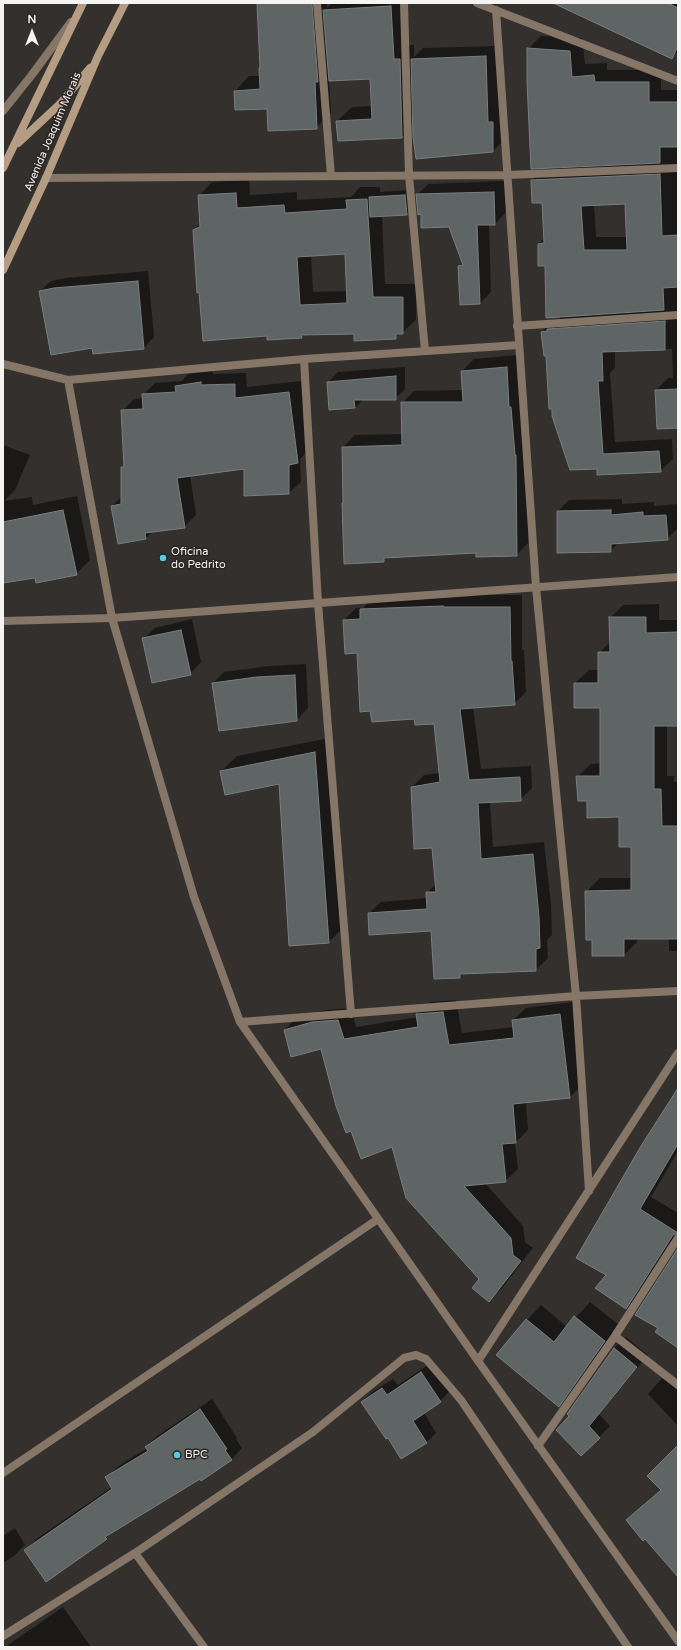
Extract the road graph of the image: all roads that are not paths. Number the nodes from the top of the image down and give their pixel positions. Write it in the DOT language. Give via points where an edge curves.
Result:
graph roads {
  1 [pos="83,3"];
  2 [pos="124,3"];
  3 [pos="317,3"];
  4 [pos="404,3"];
  5 [pos="477,3"];
  6 [pos="496,10"];
  7 [pos="78,13"];
  8 [pos="98,56"];
  9 [pos="678,81"];
  10 [pos="3,111"];
  11 [pos="14,146"];
  12 [pos="3,155"];
  13 [pos="3,168"];
  14 [pos="678,168"];
  15 [pos="331,176"];
  16 [pos="409,176"];
  17 [pos="507,176"];
  18 [pos="46,178"];
  19 [pos="3,270"];
  20 [pos="678,315"];
  21 [pos="517,326"];
  22 [pos="519,345"];
  23 [pos="424,351"];
  24 [pos="304,359"];
  25 [pos="3,364"];
  26 [pos="68,380"];
  27 [pos="678,577"];
  28 [pos="536,587"];
  29 [pos="318,603"];
  30 [pos="112,618"];
  31 [pos="3,621"];
  32 [pos="678,991"];
  33 [pos="576,996"];
  34 [pos="351,1014"];
  35 [pos="240,1022"];
  36 [pos="678,1053"];
  37 [pos="589,1191"];
  38 [pos="378,1219"];
  39 [pos="678,1238"];
  40 [pos="615,1336"];
  41 [pos="478,1360"];
  42 [pos="678,1385"];
  43 [pos="538,1446"];
  44 [pos="3,1473"];
  45 [pos="135,1553"];
  46 [pos="3,1636"];
  47 [pos="678,1641"];
  48 [pos="204,1647"];
  49 [pos="628,1647"];
  1 -- 7 [label="street"];
  2 -- 8 [label="street, Avenida Joaquim Morais"];
  3 -- 15 [label="street"];
  4 -- 16 [label="street"];
  5 -- 6 [label="street"];
  6 -- 9 [label="street"];
  6 -- 17 [label="street"];
  7 -- 10 [label="street"];
  7 -- 11 [label="street"];
  8 -- 11 [label="street" via="60,104"];
  8 -- 18 [label="street, Avenida Joaquim Morais"];
  11 -- 12 [label="street"];
  11 -- 13 [label="street"];
  14 -- 17 [label="street"];
  15 -- 16 [label="street"];
  15 -- 18 [label="street"];
  16 -- 17 [label="street"];
  16 -- 23 [label="street"];
  17 -- 21 [label="street"];
  18 -- 19 [label="street, Avenida Joaquim Morais"];
  20 -- 21 [label="street"];
  21 -- 22 [label="street"];
  22 -- 23 [label="street"];
  22 -- 28 [label="street"];
  23 -- 24 [label="street"];
  24 -- 26 [label="street"];
  24 -- 29 [label="street"];
  25 -- 26 [label="street"];
  26 -- 30 [label="street"];
  27 -- 28 [label="street"];
  28 -- 29 [label="street"];
  28 -- 33 [label="street"];
  29 -- 30 [label="street"];
  29 -- 34 [label="street"];
  30 -- 31 [label="street"];
  30 -- 35 [label="street" via="194,897"];
  32 -- 33 [label="street"];
  33 -- 34 [label="street"];
  33 -- 37 [label="street"];
  34 -- 35 [label="street"];
  35 -- 38 [label="street"];
  36 -- 37 [label="street"];
  37 -- 41 [label="street"];
  38 -- 41 [label="street"];
  38 -- 44 [label="street"];
  39 -- 40 [label="street"];
  40 -- 42 [label="street"];
  40 -- 43 [label="street"];
  41 -- 43 [label="street"];
  43 -- 47 [label="street"];
  45 -- 46 [label="street"];
  45 -- 48 [label="street"];
  45 -- 49 [label="street" via="313,1432 404,1358 416,1355 426,1359 461,1400"];
}
